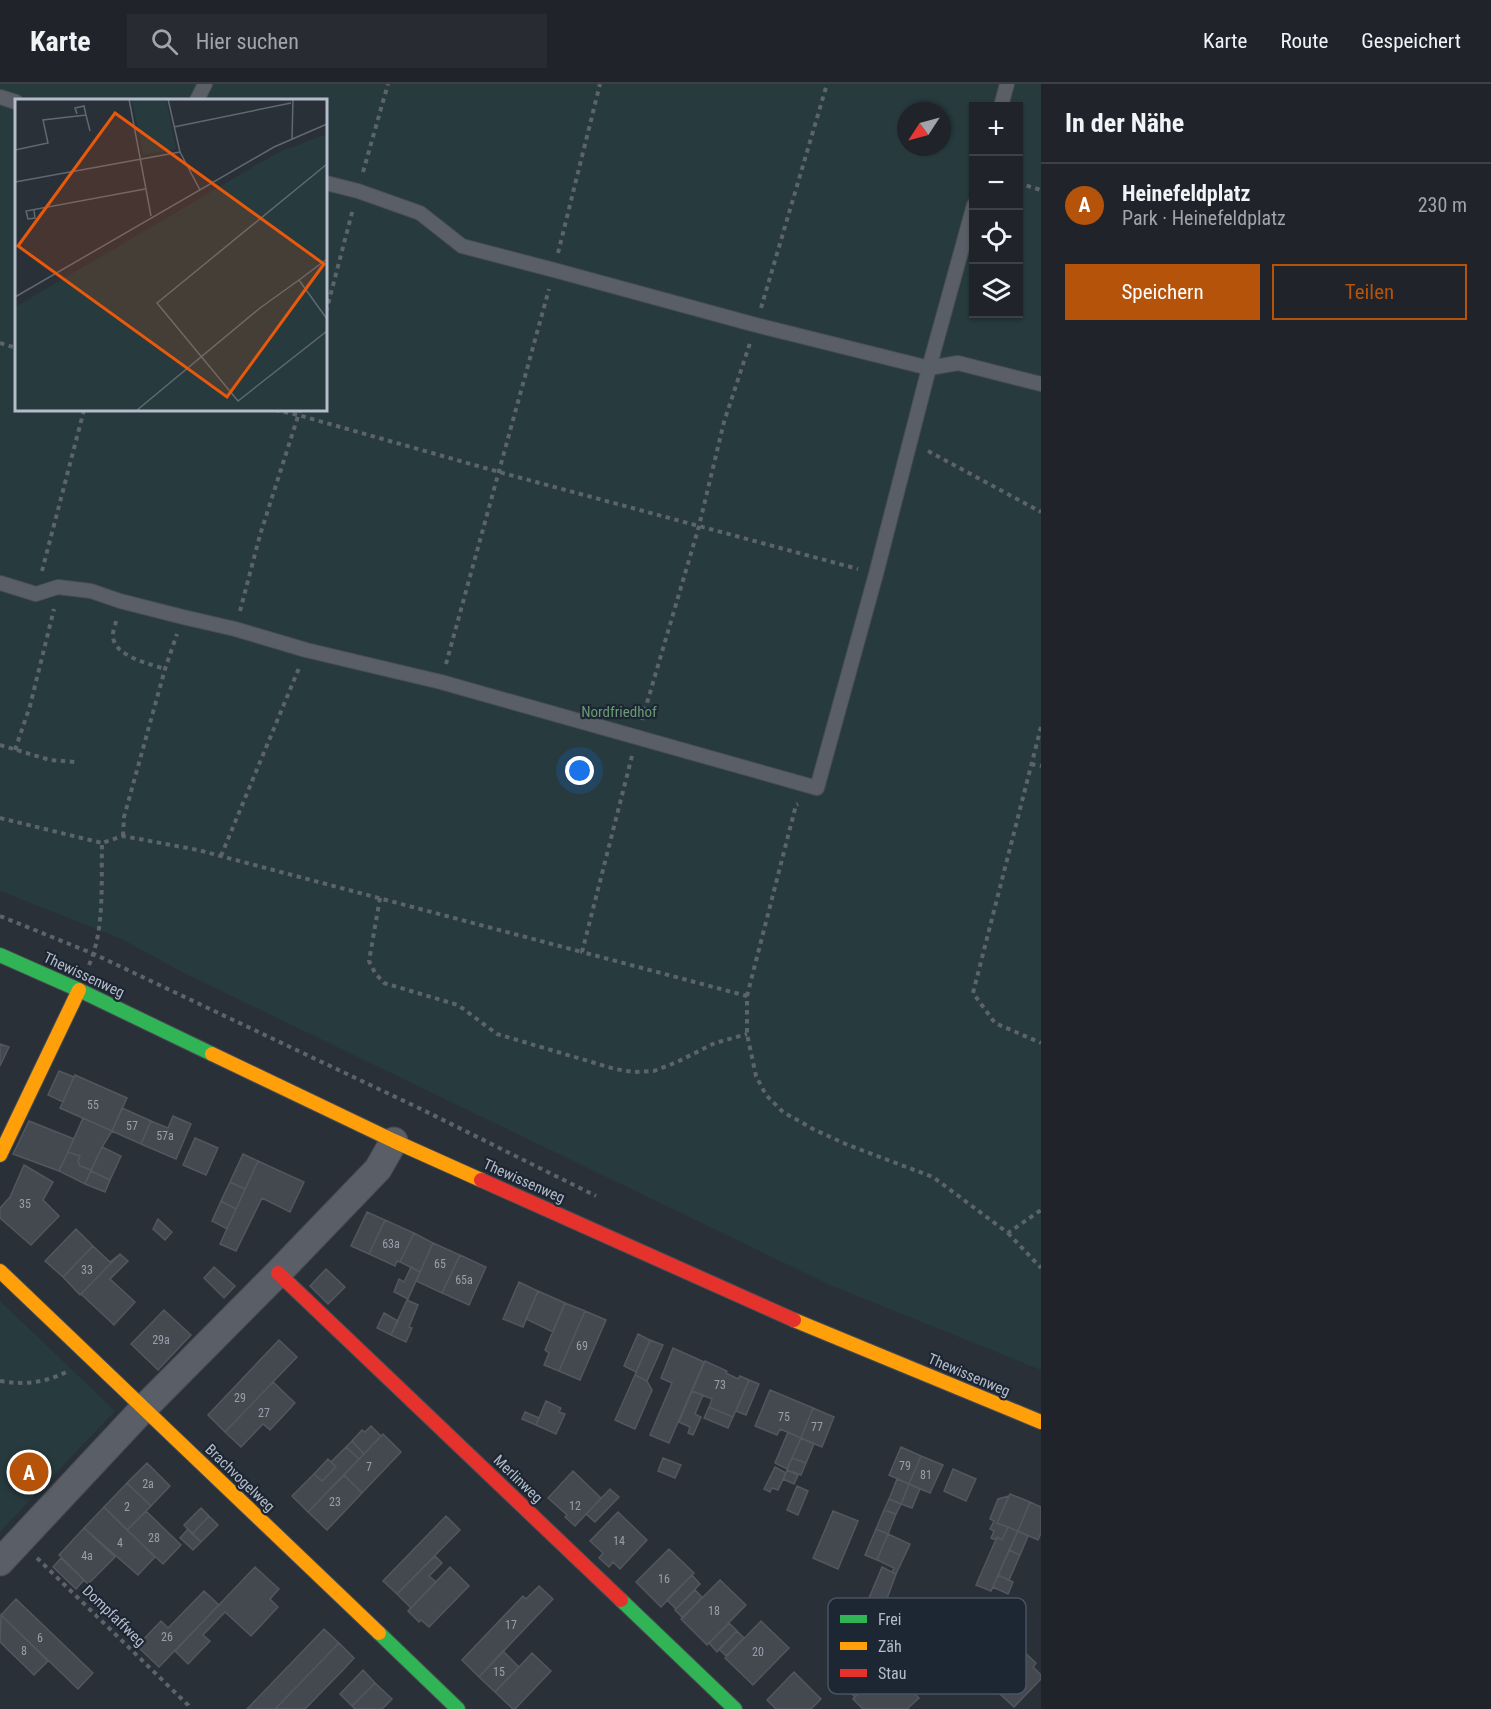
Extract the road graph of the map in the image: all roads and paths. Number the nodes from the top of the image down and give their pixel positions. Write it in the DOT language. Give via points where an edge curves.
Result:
graph roads {
  1 [pos="205,84"];
  2 [pos="388,84"];
  3 [pos="600,84"];
  4 [pos="827,84"];
  5 [pos="1007,84"];
  6 [pos="0,97"];
  7 [pos="198,99"];
  8 [pos="15,102"];
  9 [pos="1001,102"];
  10 [pos="327,183"];
  11 [pos="1023,185"];
  12 [pos="358,190"];
  13 [pos="1041,190"];
  14 [pos="973,210"];
  15 [pos="554,270"];
  16 [pos="327,308"];
  17 [pos="756,325"];
  18 [pos="0,343"];
  19 [pos="15,348"];
  20 [pos="929,368"];
  21 [pos="1041,384"];
  22 [pos="84,411"];
  23 [pos="299,412"];
  24 [pos="910,442"];
  25 [pos="499,472"];
  26 [pos="1041,512"];
  27 [pos="699,526"];
  28 [pos="876,574"];
  29 [pos="0,583"];
  30 [pos="58,587"];
  31 [pos="36,594"];
  32 [pos="120,601"];
  33 [pos="183,617"];
  34 [pos="235,629"];
  35 [pos="306,650"];
  36 [pos="165,669"];
  37 [pos="441,682"];
  38 [pos="1041,728"];
  39 [pos="637,738"];
  40 [pos="0,745"];
  41 [pos="15,750"];
  42 [pos="75,762"];
  43 [pos="1031,764"];
  44 [pos="1041,766"];
  45 [pos="817,788"];
  46 [pos="0,818"];
  47 [pos="123,836"];
  48 [pos="102,843"];
  49 [pos="221,856"];
  50 [pos="380,898"];
  51 [pos="0,916"];
  52 [pos="582,952"];
  53 [pos="94,954"];
  54 [pos="0,955"];
  55 [pos="78,990"];
  56 [pos="747,996"];
  57 [pos="747,1034"];
  58 [pos="1041,1043"];
  59 [pos="394,1141"];
  60 [pos="0,1155"];
  61 [pos="605,1201"];
  62 [pos="1041,1209"];
  63 [pos="1008,1233"];
  64 [pos="1041,1268"];
  65 [pos="0,1271"];
  66 [pos="278,1273"];
  67 [pos="89,1357"];
  68 [pos="0,1381"];
  69 [pos="143,1409"];
  70 [pos="1041,1422"];
  71 [pos="20,1542"];
  72 [pos="0,1562"];
  73 [pos="190,1709"];
  74 [pos="458,1709"];
  75 [pos="735,1709"];
  1 -- 7 [label="lane"];
  2 -- 12 [label="path"];
  3 -- 15 [label="path"];
  4 -- 17 [label="path"];
  5 -- 9 [label="lane"];
  6 -- 8 [label="lane"];
  10 -- 12 [label="lane"];
  11 -- 13 [label="path"];
  12 -- 15 [label="lane" via="420,213 462,246"];
  12 -- 16 [label="path"];
  14 -- 20 [label="lane"];
  15 -- 17 [label="lane"];
  15 -- 25 [label="path"];
  17 -- 20 [label="lane"];
  17 -- 27 [label="path" via="724,422"];
  18 -- 19 [label="path"];
  20 -- 21 [label="lane" via="958,363"];
  20 -- 24 [label="lane"];
  22 -- 31 [label="path"];
  23 -- 25 [label="path"];
  23 -- 34 [label="path"];
  24 -- 26 [label="path"];
  24 -- 28 [label="lane"];
  25 -- 27 [label="path"];
  25 -- 37 [label="path"];
  27 -- 28 [label="path"];
  27 -- 39 [label="path"];
  28 -- 45 [label="lane"];
  29 -- 31 [label="lane"];
  30 -- 31 [label="lane"];
  30 -- 32 [label="lane" via="92,591"];
  30 -- 41 [label="path" via="30,706"];
  32 -- 33 [label="lane"];
  32 -- 36 [label="path" via="114,641 129,656"];
  33 -- 34 [label="lane"];
  33 -- 36 [label="path"];
  34 -- 35 [label="lane"];
  35 -- 37 [label="lane"];
  35 -- 49 [label="path"];
  36 -- 47 [label="path" via="124,817"];
  37 -- 39 [label="lane"];
  38 -- 43 [label="path"];
  39 -- 45 [label="lane"];
  39 -- 52 [label="path"];
  40 -- 41 [label="path"];
  41 -- 42 [label="path"];
  43 -- 44 [label="path"];
  43 -- 58 [label="path" via="973,993 995,1023"];
  45 -- 56 [label="path" via="796,805"];
  46 -- 48 [label="path"];
  47 -- 48 [label="path"];
  47 -- 49 [label="path"];
  48 -- 53 [label="path" via="99,932"];
  49 -- 50 [label="path"];
  50 -- 52 [label="path"];
  50 -- 57 [label="path" via="369,961 384,984 458,1005 497,1034 633,1072 654,1071 715,1043"];
  51 -- 53 [label="path"];
  52 -- 56 [label="path"];
  53 -- 61 [label="path"];
  54 -- 55 [label="street, Thewissenweg"];
  55 -- 59 [label="street, Thewissenweg"];
  55 -- 60 [label="street"];
  56 -- 57 [label="path"];
  57 -- 63 [label="path" via="756,1076 766,1095 783,1112 848,1145 933,1177"];
  59 -- 66 [label="street" via="378,1168"];
  59 -- 70 [label="street, Thewissenweg" via="801,1323"];
  62 -- 63 [label="path"];
  63 -- 64 [label="path"];
  65 -- 67 [label="street, Brachvogelweg"];
  66 -- 69 [label="street"];
  66 -- 75 [label="street, Merlinweg"];
  67 -- 68 [label="path" via="65,1374 46,1380 15,1384"];
  67 -- 69 [label="street, Brachvogelweg"];
  69 -- 71 [label="street"];
  69 -- 74 [label="street, Brachvogelweg"];
  71 -- 72 [label="street"];
  71 -- 73 [label="path, Dompfaffweg"];
}
